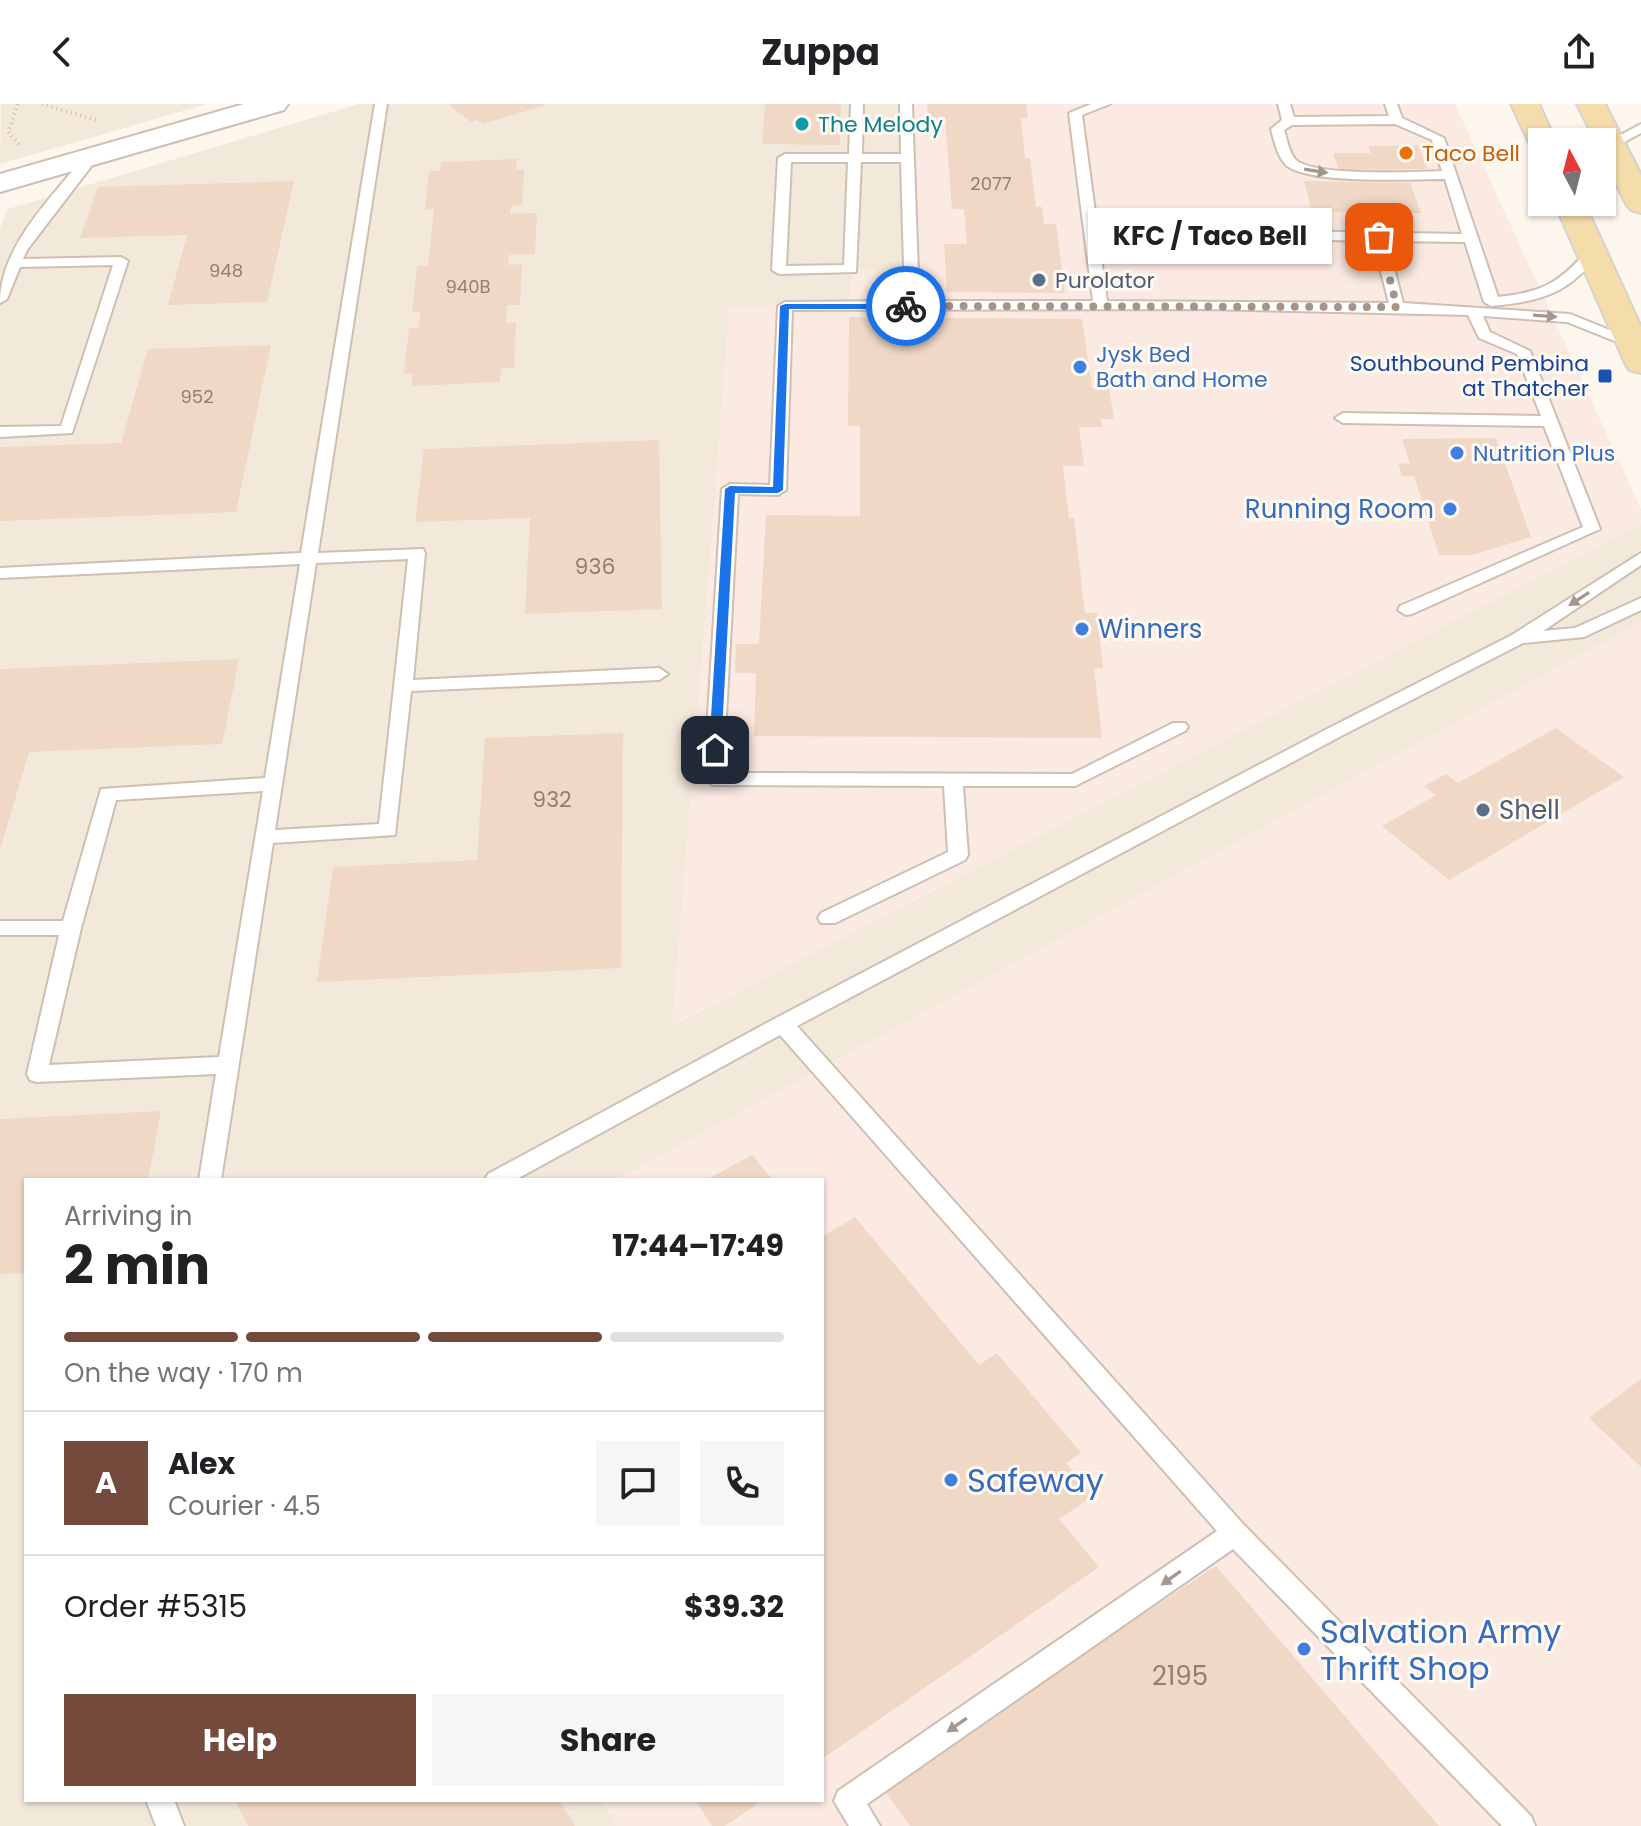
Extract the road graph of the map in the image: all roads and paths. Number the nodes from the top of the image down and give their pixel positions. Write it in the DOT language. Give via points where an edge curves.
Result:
graph roads {
  1 [pos="18,104"];
  2 [pos="42,104"];
  3 [pos="274,104"];
  4 [pos="381,104"];
  5 [pos="857,104"];
  6 [pos="906,104"];
  7 [pos="1104,104"];
  8 [pos="1284,104"];
  9 [pos="1391,104"];
  10 [pos="1591,104"];
  11 [pos="1521,106"];
  12 [pos="98,120"];
  13 [pos="1397,120"];
  14 [pos="1289,121"];
  15 [pos="1533,128"];
  16 [pos="1602,128"];
  17 [pos="1641,128"];
  18 [pos="1616,141"];
  19 [pos="23,149"];
  20 [pos="1616,151"];
  21 [pos="92,156"];
  22 [pos="856,158"];
  23 [pos="908,158"];
  24 [pos="1632,170"];
  25 [pos="1451,175"];
  26 [pos="0,183"];
  27 [pos="1641,204"];
  28 [pos="1575,216"];
  29 [pos="1284,235"];
  30 [pos="1379,237"];
  31 [pos="1470,238"];
  32 [pos="1592,254"];
  33 [pos="15,263"];
  34 [pos="818,288"];
  35 [pos="0,299"];
  36 [pos="1493,302"];
  37 [pos="912,306"];
  38 [pos="1101,306"];
  39 [pos="1397,307"];
  40 [pos="1439,308"];
  41 [pos="1474,311"];
  42 [pos="1637,354"];
  43 [pos="1343,418"];
  44 [pos="1550,421"];
  45 [pos="0,432"];
  46 [pos="310,556"];
  47 [pos="1641,558"];
  48 [pos="0,573"];
  49 [pos="1641,603"];
  50 [pos="1406,610"];
  51 [pos="1518,639"];
  52 [pos="659,674"];
  53 [pos="403,686"];
  54 [pos="1179,727"];
  55 [pos="953,779"];
  56 [pos="274,784"];
  57 [pos="266,837"];
  58 [pos="828,918"];
  59 [pos="0,928"];
  60 [pos="71,928"];
  61 [pos="783,1024"];
  62 [pos="228,1065"];
  63 [pos="210,1178"];
  64 [pos="500,1178"];
  65 [pos="1235,1533"];
  66 [pos="161,1802"];
  67 [pos="170,1826"];
  68 [pos="866,1826"];
  69 [pos="1521,1826"];
  1 -- 19 [label="path" via="8,132"];
  2 -- 12 [label="path"];
  3 -- 21 [label="street"];
  4 -- 46 [label="lane"];
  5 -- 22 [label="lane"];
  6 -- 23 [label="lane"];
  7 -- 38 [label="lane" via="1075,113"];
  8 -- 14 [label="lane"];
  9 -- 13 [label="lane"];
  10 -- 16 [label="main road"];
  11 -- 15 [label="main road"];
  13 -- 14 [label="lane"];
  13 -- 25 [label="lane" via="1438,138"];
  14 -- 25 [label="lane, one-way" via="1277,129 1288,158 1299,168"];
  17 -- 18 [label="lane"];
  20 -- 24 [label="main road"];
  21 -- 26 [label="street"];
  21 -- 33 [label="lane" via="20,249"];
  22 -- 23 [label="lane"];
  22 -- 34 [label="lane" via="851,269"];
  22 -- 34 [label="lane" via="785,158 779,270"];
  23 -- 37 [label="lane"];
  24 -- 27 [label="main road"];
  25 -- 31 [label="lane"];
  28 -- 32 [label="main road"];
  29 -- 30 [label="lane"];
  30 -- 31 [label="lane"];
  30 -- 39 [label="lane"];
  31 -- 36 [label="lane"];
  32 -- 36 [label="lane" via="1555,291"];
  32 -- 42 [label="main road"];
  33 -- 35 [label="lane"];
  33 -- 45 [label="lane" via="121,261 67,430"];
  34 -- 37 [label="lane"];
  34 -- 55 [label="lane" via="785,306 778,490 730,489 713,779"];
  36 -- 40 [label="lane"];
  37 -- 38 [label="lane"];
  38 -- 39 [label="lane"];
  39 -- 40 [label="lane"];
  40 -- 41 [label="lane"];
  41 -- 42 [label="lane, one-way" via="1570,318"];
  41 -- 44 [label="lane" via="1484,335 1523,351"];
  43 -- 44 [label="lane"];
  44 -- 50 [label="lane" via="1592,529"];
  46 -- 48 [label="lane"];
  46 -- 53 [label="lane" via="417,553"];
  46 -- 56 [label="lane"];
  47 -- 51 [label="lane, one-way"];
  49 -- 51 [label="lane" via="1578,633"];
  51 -- 61 [label="lane"];
  52 -- 53 [label="lane"];
  53 -- 57 [label="lane" via="388,830"];
  54 -- 55 [label="lane" via="1075,780"];
  55 -- 58 [label="lane" via="958,855"];
  56 -- 57 [label="lane"];
  56 -- 60 [label="lane" via="108,794"];
  57 -- 62 [label="lane"];
  59 -- 60 [label="lane"];
  60 -- 62 [label="lane" via="37,1074"];
  61 -- 64 [label="lane"];
  61 -- 65 [label="lane"];
  62 -- 63 [label="lane"];
  65 -- 68 [label="lane, one-way" via="848,1801"];
  65 -- 69 [label="lane"];
  66 -- 67 [label="lane"];
}
